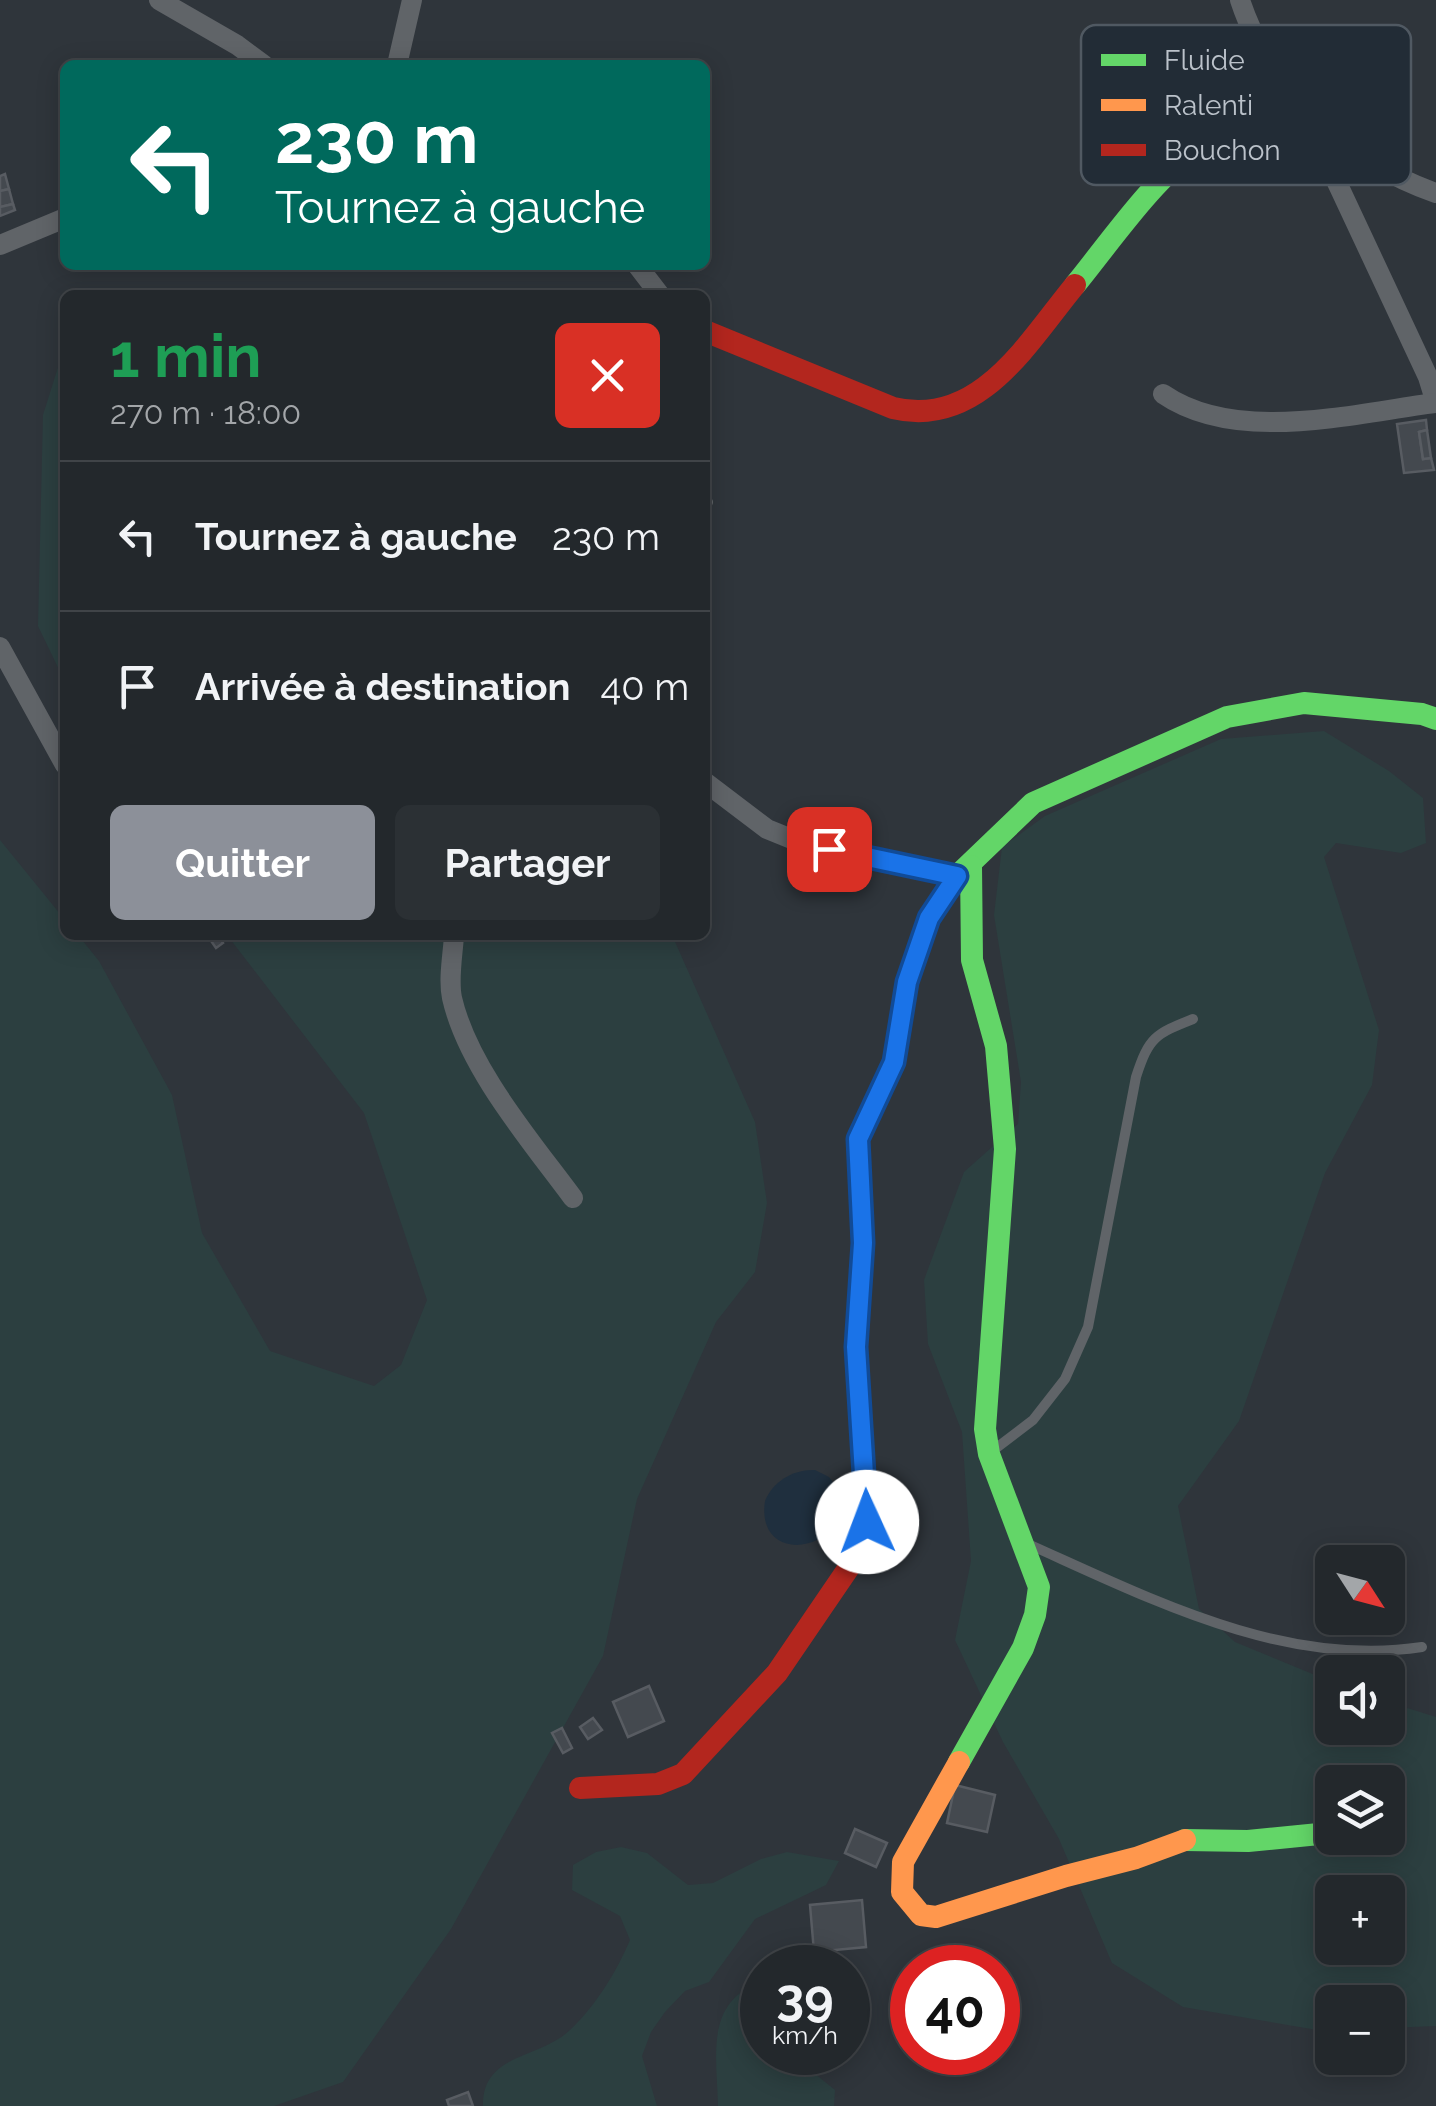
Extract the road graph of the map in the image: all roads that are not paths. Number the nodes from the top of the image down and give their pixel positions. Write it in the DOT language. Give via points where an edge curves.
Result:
graph roads {
  1 [pos="159,0"];
  2 [pos="412,0"];
  3 [pos="1240,0"];
  4 [pos="1248,25"];
  5 [pos="258,60"];
  6 [pos="399,60"];
  7 [pos="1411,183"];
  8 [pos="1157,185"];
  9 [pos="1344,185"];
  10 [pos="1436,193"];
  11 [pos="60,220"];
  12 [pos="0,245"];
  13 [pos="641,270"];
  14 [pos="656,290"];
  15 [pos="710,333"];
  16 [pos="1163,394"];
  17 [pos="1436,403"];
  18 [pos="0,647"];
  19 [pos="1436,719"];
  20 [pos="60,756"];
  21 [pos="710,786"];
  22 [pos="964,871"];
  23 [pos="454,940"];
  24 [pos="1193,1019"];
  25 [pos="573,1198"];
  26 [pos="989,1454"];
  27 [pos="1022,1542"];
  28 [pos="1422,1647"];
  29 [pos="580,1788"];
  30 [pos="1315,1834"];
  1 -- 5 [label="street"];
  2 -- 6 [label="street"];
  3 -- 4 [label="street"];
  7 -- 10 [label="street"];
  8 -- 15 [label="street" via="999,378 971,400 940,412 903,411"];
  9 -- 17 [label="street"];
  11 -- 12 [label="street"];
  13 -- 14 [label="street"];
  16 -- 17 [label="street" via="1197,412 1278,422 1355,418"];
  18 -- 20 [label="street"];
  19 -- 22 [label="street" via="1304,703 1227,717 1033,803"];
  21 -- 22 [label="street" via="767,829 799,842"];
  22 -- 26 [label="street" via="972,960 996,1046 1005,1149"];
  22 -- 29 [label="street" via="929,918 907,982 894,1062 858,1139 863,1243 856,1347 867,1522 852,1563 777,1673 683,1774 658,1784"];
  23 -- 25 [label="street" via="452,996 476,1058"];
  24 -- 26 [label="lane" via="1160,1031 1144,1051 1088,1327 1065,1379 1033,1420"];
  26 -- 27 [label="street"];
  27 -- 28 [label="lane" via="1256,1635 1331,1650"];
  27 -- 30 [label="street" via="1039,1587 1036,1614 903,1862 902,1892 921,1915 936,1918 1180,1840"];
}
